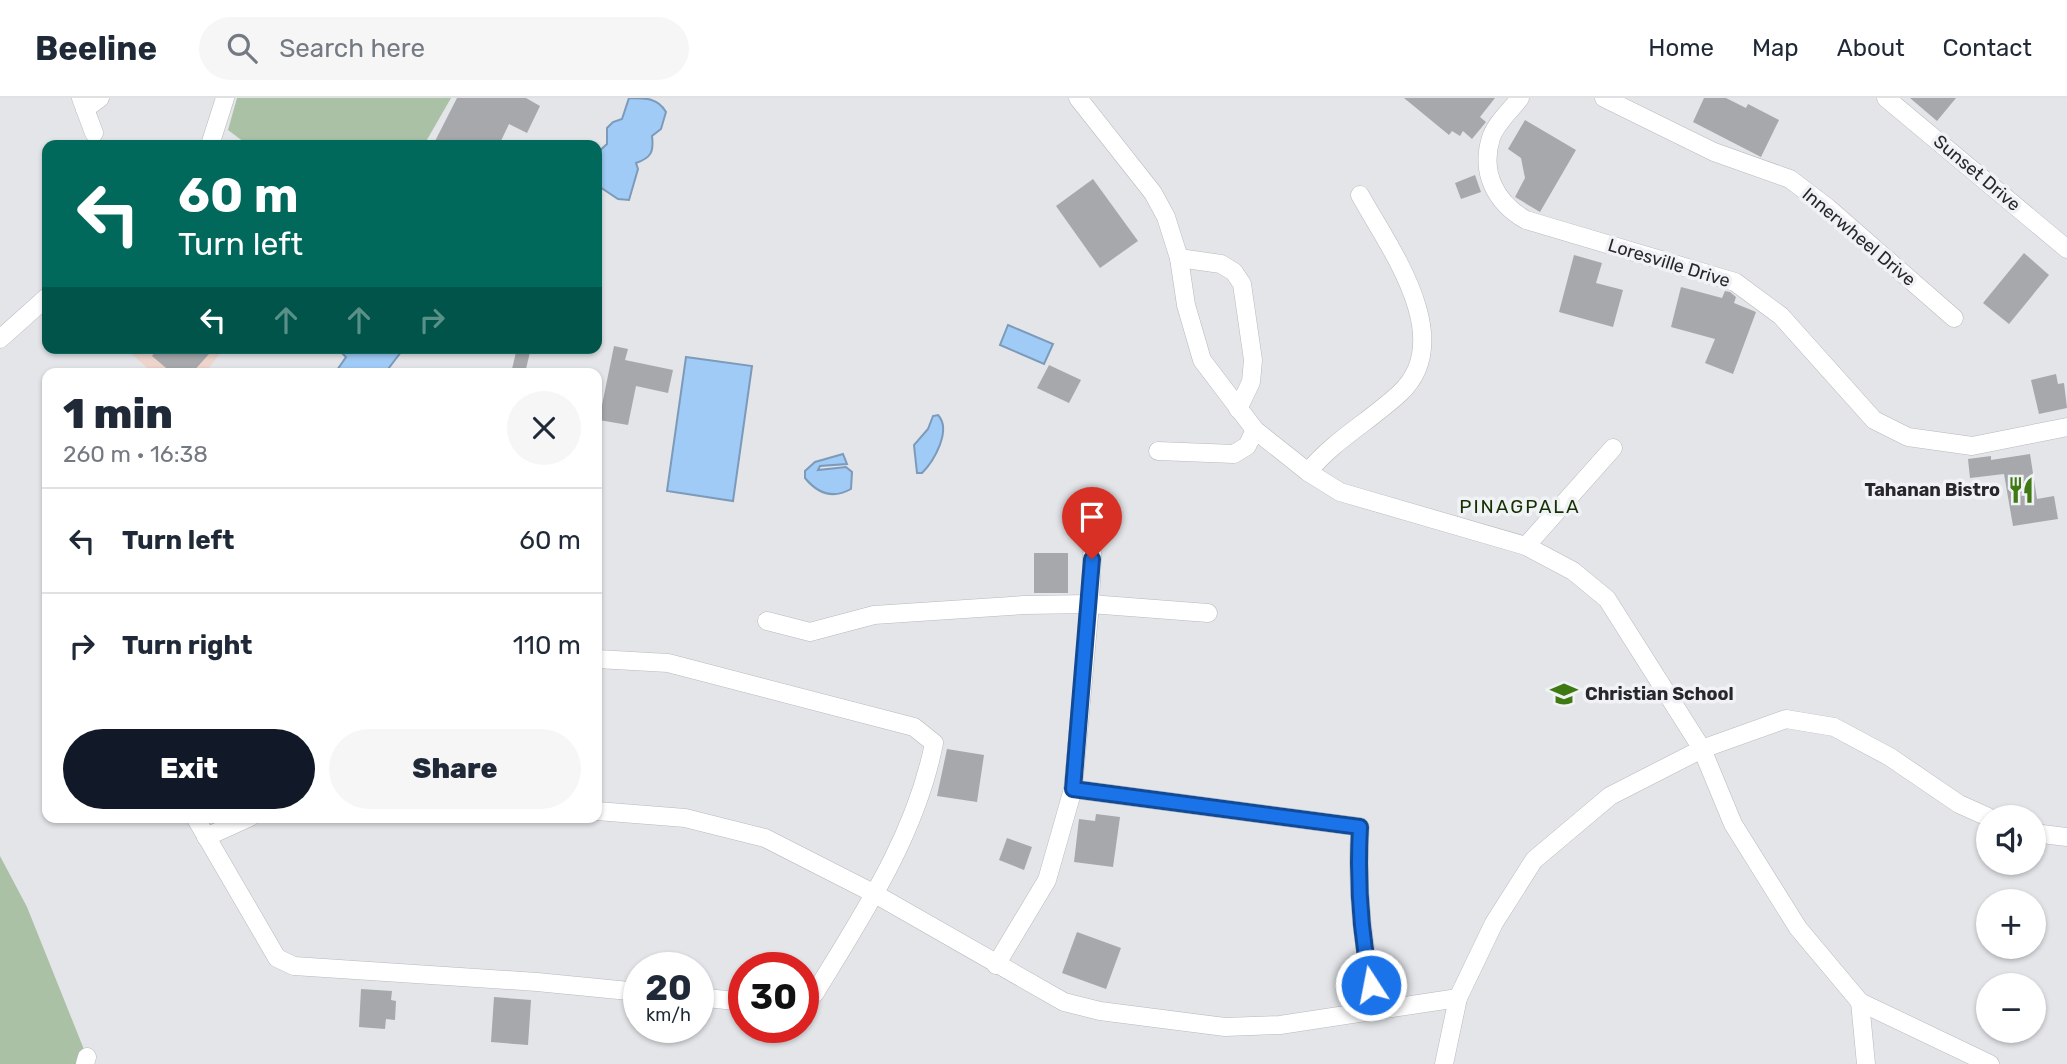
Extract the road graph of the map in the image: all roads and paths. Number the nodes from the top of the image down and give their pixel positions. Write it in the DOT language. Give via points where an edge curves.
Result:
graph roads {
  1 [pos="100,98"];
  2 [pos="225,98"];
  3 [pos="1078,98"];
  4 [pos="1520,98"];
  5 [pos="1604,98"];
  6 [pos="1886,98"];
  7 [pos="83,104"];
  8 [pos="94,133"];
  9 [pos="212,140"];
  10 [pos="1360,195"];
  11 [pos="2067,249"];
  12 [pos="1179,258"];
  13 [pos="42,301"];
  14 [pos="1954,318"];
  15 [pos="0,339"];
  16 [pos="1238,409"];
  17 [pos="2067,427"];
  18 [pos="1255,430"];
  19 [pos="1613,448"];
  20 [pos="1158,451"];
  21 [pos="1308,472"];
  22 [pos="1094,514"];
  23 [pos="1526,546"];
  24 [pos="1090,604"];
  25 [pos="1208,612"];
  26 [pos="767,621"];
  27 [pos="602,659"];
  28 [pos="1702,749"];
  29 [pos="1073,789"];
  30 [pos="602,811"];
  31 [pos="1976,812"];
  32 [pos="198,823"];
  33 [pos="237,823"];
  34 [pos="2046,834"];
  35 [pos="206,837"];
  36 [pos="2067,837"];
  37 [pos="875,894"];
  38 [pos="996,965"];
  39 [pos="819,988"];
  40 [pos="623,990"];
  41 [pos="1458,998"];
  42 [pos="1860,1002"];
  43 [pos="1377,1011"];
  44 [pos="1444,1064"];
  45 [pos="1866,1064"];
  46 [pos="1990,1064"];
  1 -- 7 [label="street"];
  2 -- 9 [label="street"];
  3 -- 12 [label="street" via="1153,193"];
  4 -- 17 [label="street, Loresville Drive" via="1491,137 1488,171 1496,194 1509,210 1526,220 1735,282 1781,316 1874,420 1908,437 1972,446"];
  5 -- 14 [label="street, Innerwheel Drive" via="1714,152 1790,179"];
  6 -- 11 [label="street, Sunset Drive"];
  7 -- 8 [label="street"];
  10 -- 21 [label="street" via="1411,286 1424,343 1416,371 1403,391 1333,445"];
  12 -- 16 [label="street" via="1186,305 1202,360"];
  12 -- 16 [label="street" via="1222,264 1242,284 1253,360 1251,382"];
  13 -- 15 [label="street"];
  16 -- 18 [label="street"];
  18 -- 20 [label="street" via="1247,446 1234,454"];
  18 -- 21 [label="street"];
  19 -- 23 [label="street"];
  21 -- 23 [label="street" via="1340,492"];
  22 -- 24 [label="street"];
  23 -- 28 [label="street" via="1573,570 1607,599"];
  24 -- 25 [label="street"];
  24 -- 26 [label="street" via="874,615 810,632"];
  24 -- 29 [label="street"];
  27 -- 37 [label="street" via="668,663 914,727 934,743 916,808"];
  28 -- 31 [label="street" via="1786,719 1834,727"];
  28 -- 41 [label="street" via="1610,796 1534,860 1494,923"];
  28 -- 42 [label="street" via="1740,836 1798,928"];
  29 -- 38 [label="street" via="1047,880"];
  29 -- 43 [label="street" via="1360,827 1357,881 1361,932"];
  30 -- 37 [label="street" via="685,818 765,838"];
  32 -- 35 [label="street"];
  33 -- 35 [label="street"];
  34 -- 36 [label="street"];
  35 -- 40 [label="street" via="277,958 294,966"];
  37 -- 38 [label="street"];
  37 -- 39 [label="street"];
  38 -- 43 [label="street" via="1064,1002 1225,1027 1280,1025"];
  41 -- 43 [label="street"];
  41 -- 44 [label="street"];
  42 -- 45 [label="street"];
  42 -- 46 [label="street"];
}
